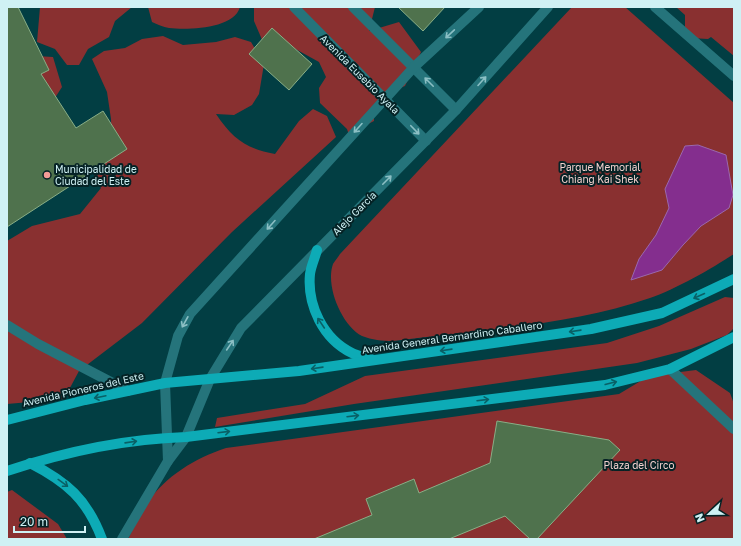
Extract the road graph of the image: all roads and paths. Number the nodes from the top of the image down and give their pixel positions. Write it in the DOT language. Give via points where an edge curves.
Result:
graph roads {
  1 [pos="294,7"];
  2 [pos="353,7"];
  3 [pos="478,7"];
  4 [pos="548,7"];
  5 [pos="655,7"];
  6 [pos="414,67"];
  7 [pos="734,76"];
  8 [pos="384,99"];
  9 [pos="456,110"];
  10 [pos="426,141"];
  11 [pos="317,250"];
  12 [pos="734,279"];
  13 [pos="7,324"];
  14 [pos="734,337"];
  15 [pos="374,360"];
  16 [pos="670,369"];
  17 [pos="210,379"];
  18 [pos="165,383"];
  19 [pos="128,391"];
  20 [pos="7,420"];
  21 [pos="734,429"];
  22 [pos="168,437"];
  23 [pos="186,437"];
  24 [pos="168,461"];
  25 [pos="30,463"];
  26 [pos="7,471"];
  27 [pos="102,539"];
  28 [pos="122,539"];
  1 -- 8 [label="street, Avenida Eusebio Ayala"];
  2 -- 6 [label="street"];
  3 -- 6 [label="street, one-way"];
  9 -- 4 [label="street, Alejo García, one-way"];
  5 -- 7 [label="street"];
  6 -- 8 [label="street"];
  9 -- 6 [label="street, one-way"];
  8 -- 10 [label="street, Avenida Eusebio Ayala, one-way"];
  8 -- 18 [label="street, one-way" via="190,314 178,336"];
  9 -- 10 [label="street, Alejo García"];
  11 -- 10 [label="street, Alejo García, one-way"];
  15 -- 11 [label="main road, one-way" via="352,353 333,339 318,320 311,297 310,273"];
  17 -- 11 [label="street, Alejo García, one-way" via="242,328"];
  12 -- 15 [label="main road, Avenida General Bernardino Caballero, one-way" via="662,313 598,327"];
  13 -- 19 [label="street" via="38,344"];
  14 -- 16 [label="main road"];
  15 -- 17 [label="main road, Avenida General Bernardino Caballero, one-way" via="299,371"];
  16 -- 21 [label="street"];
  23 -- 16 [label="main road, one-way" via="605,385"];
  17 -- 18 [label="main road, Avenida General Bernardino Caballero"];
  17 -- 23 [label="street, Alejo García"];
  18 -- 19 [label="main road, Avenida Pioneros del Este"];
  18 -- 22 [label="street"];
  19 -- 20 [label="main road, Avenida Pioneros del Este, one-way"];
  22 -- 23 [label="main road"];
  22 -- 24 [label="street"];
  25 -- 22 [label="main road, one-way" via="95,448"];
  23 -- 24 [label="street, Alejo García"];
  24 -- 28 [label="street, Alejo García"];
  25 -- 26 [label="main road"];
  25 -- 27 [label="main road, one-way" via="48,472 83,501 95,520"];
}
